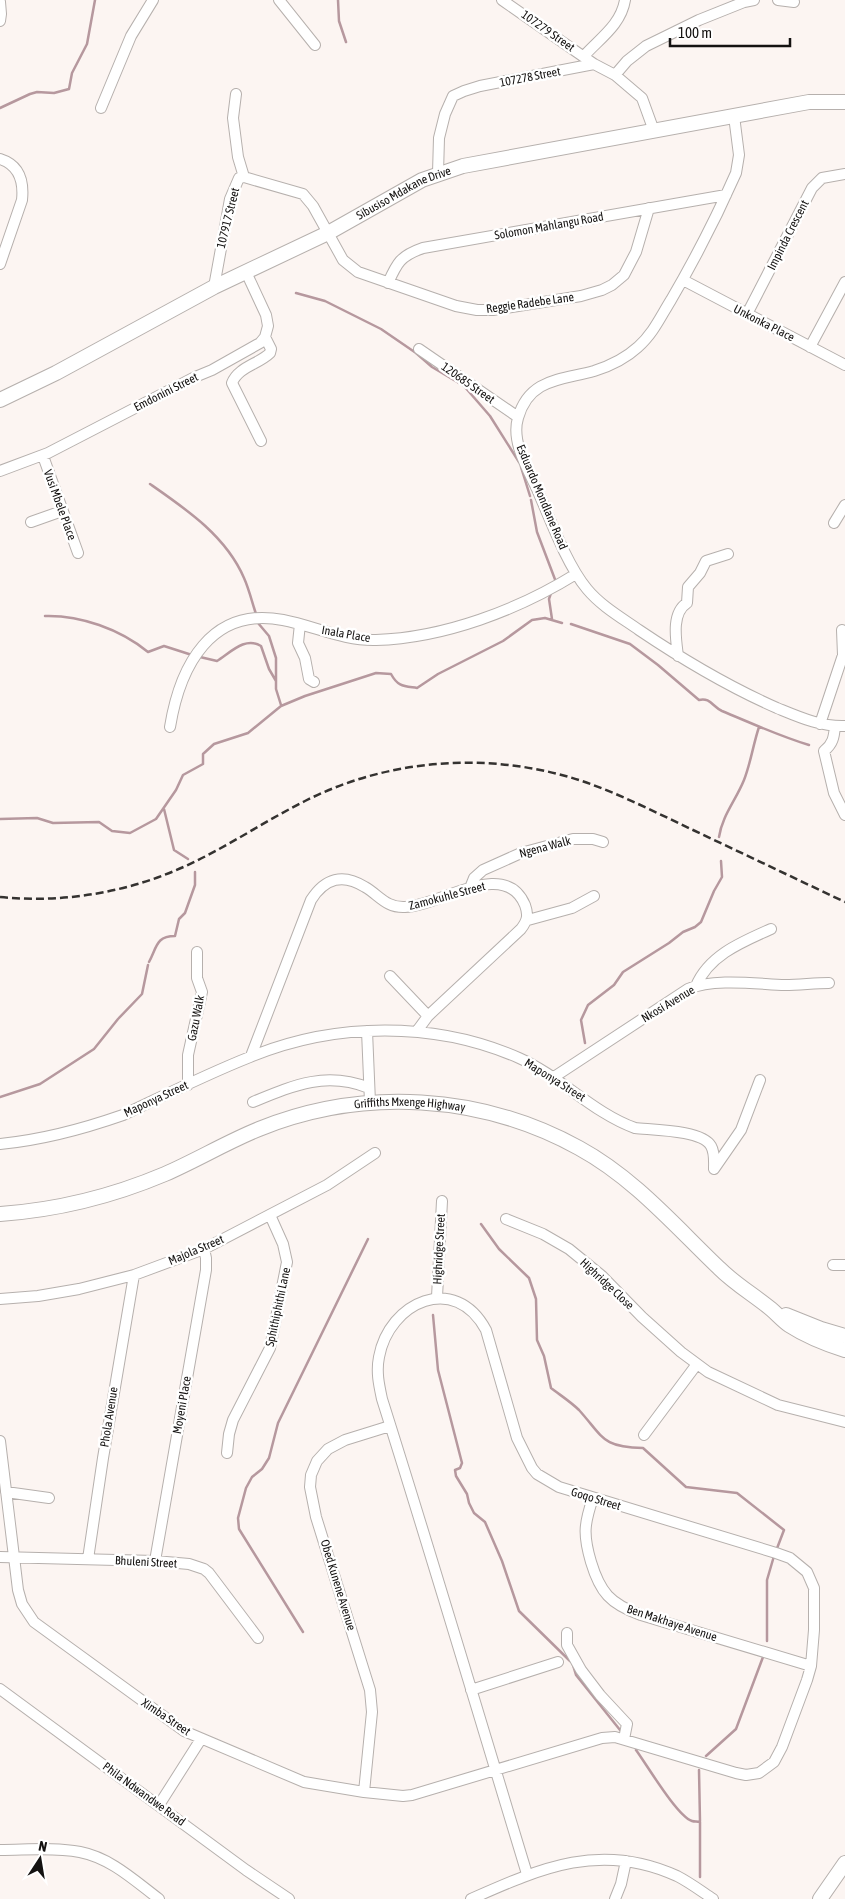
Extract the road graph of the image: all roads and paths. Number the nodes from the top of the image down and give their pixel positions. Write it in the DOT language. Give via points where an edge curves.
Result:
graph roads {
  1 [pos="154,0"];
  2 [pos="279,0"];
  3 [pos="502,0"];
  4 [pos="625,0"];
  5 [pos="754,0"];
  6 [pos="778,0"];
  7 [pos="0,2"];
  8 [pos="794,2"];
  9 [pos="0,21"];
  10 [pos="315,45"];
  11 [pos="584,56"];
  12 [pos="594,64"];
  13 [pos="615,75"];
  14 [pos="236,94"];
  15 [pos="845,102"];
  16 [pos="101,108"];
  17 [pos="734,116"];
  18 [pos="654,131"];
  19 [pos="0,159"];
  20 [pos="438,173"];
  21 [pos="845,174"];
  22 [pos="244,177"];
  23 [pos="726,195"];
  24 [pos="649,208"];
  25 [pos="327,232"];
  26 [pos="0,264"];
  27 [pos="246,272"];
  28 [pos="683,280"];
  29 [pos="845,282"];
  30 [pos="388,283"];
  31 [pos="214,287"];
  32 [pos="747,314"];
  33 [pos="265,337"];
  34 [pos="810,347"];
  35 [pos="419,349"];
  36 [pos="845,365"];
  37 [pos="0,400"];
  38 [pos="518,417"];
  39 [pos="261,441"];
  40 [pos="43,456"];
  41 [pos="0,471"];
  42 [pos="845,505"];
  43 [pos="62,511"];
  44 [pos="31,522"];
  45 [pos="834,524"];
  46 [pos="78,553"];
  47 [pos="728,554"];
  48 [pos="576,574"];
  49 [pos="300,624"];
  50 [pos="842,630"];
  51 [pos="678,656"];
  52 [pos="314,682"];
  53 [pos="820,724"];
  54 [pos="840,726"];
  55 [pos="170,728"];
  56 [pos="845,815"];
  57 [pos="603,842"];
  58 [pos="470,888"];
  59 [pos="594,896"];
  60 [pos="528,920"];
  61 [pos="771,929"];
  62 [pos="197,952"];
  63 [pos="390,976"];
  64 [pos="828,983"];
  65 [pos="696,986"];
  66 [pos="428,1016"];
  67 [pos="367,1031"];
  68 [pos="417,1031"];
  69 [pos="251,1056"];
  70 [pos="554,1077"];
  71 [pos="760,1080"];
  72 [pos="188,1084"];
  73 [pos="370,1095"];
  74 [pos="252,1102"];
  75 [pos="0,1144"];
  76 [pos="375,1153"];
  77 [pos="442,1201"];
  78 [pos="0,1214"];
  79 [pos="270,1215"];
  80 [pos="506,1219"];
  81 [pos="204,1249"];
  82 [pos="833,1265"];
  83 [pos="845,1265"];
  84 [pos="134,1275"];
  85 [pos="437,1297"];
  86 [pos="0,1299"];
  87 [pos="771,1309"];
  88 [pos="845,1336"];
  89 [pos="845,1350"];
  90 [pos="697,1364"];
  91 [pos="845,1422"];
  92 [pos="390,1426"];
  93 [pos="644,1435"];
  94 [pos="0,1441"];
  95 [pos="227,1453"];
  96 [pos="4,1490"];
  97 [pos="49,1498"];
  98 [pos="593,1498"];
  99 [pos="0,1557"];
  100 [pos="14,1557"];
  101 [pos="88,1559"];
  102 [pos="155,1561"];
  103 [pos="568,1633"];
  104 [pos="258,1638"];
  105 [pos="558,1662"];
  106 [pos="811,1666"];
  107 [pos="0,1689"];
  108 [pos="471,1690"];
  109 [pos="201,1739"];
  110 [pos="624,1739"];
  111 [pos="496,1770"];
  112 [pos="364,1792"];
  113 [pos="159,1805"];
  114 [pos="0,1850"];
  115 [pos="626,1862"];
  116 [pos="845,1863"];
  117 [pos="527,1874"];
  118 [pos="825,1897"];
  119 [pos="159,1899"];
  120 [pos="289,1899"];
  121 [pos="471,1899"];
  122 [pos="615,1899"];
  123 [pos="713,1899"];
  1 -- 16 [label="street" via="131,36"];
  2 -- 10 [label="street"];
  3 -- 11 [label="street, 107279 Street"];
  4 -- 11 [label="street" via="613,28"];
  5 -- 13 [label="street" via="699,20 646,46"];
  6 -- 8 [label="street"];
  7 -- 9 [label="street"];
  11 -- 12 [label="street, 107279 Street"];
  12 -- 13 [label="street"];
  12 -- 20 [label="street, 107278 Street" via="480,86 454,96 438,138"];
  13 -- 18 [label="street" via="642,98"];
  14 -- 22 [label="street, 107917 Street" via="233,118"];
  15 -- 17 [label="street, Sibusiso Mdakane Drive" via="809,102"];
  17 -- 18 [label="street, Sibusiso Mdakane Drive"];
  17 -- 23 [label="street" via="739,155 736,173"];
  18 -- 20 [label="street, Sibusiso Mdakane Drive"];
  19 -- 26 [label="street" via="18,171 23,191"];
  20 -- 25 [label="street, Sibusiso Mdakane Drive"];
  21 -- 32 [label="street, Impinda Crescent" via="822,178 812,188"];
  22 -- 25 [label="street, Reggie Radebe Lane" via="303,194"];
  22 -- 31 [label="street, 107917 Street" via="239,178 230,199"];
  23 -- 24 [label="street, Solomon Mahlangu Road"];
  23 -- 28 [label="street"];
  24 -- 30 [label="street, Solomon Mahlangu Road" via="423,248 404,256"];
  24 -- 30 [label="street, Reggie Radebe Lane" via="636,252 624,275 592,294 485,311 456,306"];
  25 -- 27 [label="street, Sibusiso Mdakane Drive"];
  25 -- 30 [label="street, Reggie Radebe Lane" via="350,266"];
  27 -- 31 [label="street, Sibusiso Mdakane Drive"];
  27 -- 33 [label="street" via="266,315"];
  28 -- 32 [label="street, Unkonka Place"];
  28 -- 38 [label="street" via="650,335 638,347 624,358 603,367 540,385"];
  29 -- 34 [label="street"];
  31 -- 37 [label="street, Sibusiso Mdakane Drive"];
  32 -- 34 [label="street, Unkonka Place"];
  33 -- 39 [label="street" via="270,353 234,376 232,383"];
  33 -- 40 [label="street, Emdonini Street" via="212,370"];
  34 -- 36 [label="street, Unkonka Place"];
  35 -- 38 [label="street, 120685 Street"];
  38 -- 48 [label="street, Esduardo Mondlane Road" via="517,438 523,459"];
  40 -- 41 [label="street, Emdonini Street"];
  40 -- 43 [label="street, Vusi Mbele Place"];
  42 -- 45 [label="street"];
  43 -- 44 [label="street"];
  43 -- 46 [label="street, Vusi Mbele Place"];
  47 -- 51 [label="street" via="706,561 688,586 687,603 681,606 678,615"];
  48 -- 49 [label="street, Inala Place" via="548,591 470,623 420,635 367,640"];
  48 -- 51 [label="street, Esduardo Mondlane Road" via="588,591 612,611"];
  49 -- 52 [label="street" via="298,643 309,679"];
  49 -- 55 [label="street, Inala Place" via="269,617 243,619 221,629 201,648 189,667"];
  50 -- 53 [label="street" via="843,655"];
  51 -- 53 [label="street, Esduardo Mondlane Road" via="747,695"];
  53 -- 54 [label="street, Esduardo Mondlane Road"];
  54 -- 56 [label="street" via="831,746 824,751 834,793"];
  57 -- 58 [label="street, Ngena Walk" via="573,839 521,853 483,870 474,878"];
  58 -- 60 [label="street, Zamokuhle Street" via="491,884 512,888 524,903"];
  58 -- 69 [label="street, Zamokuhle Street" via="400,908 344,878 320,887 310,900"];
  59 -- 60 [label="street" via="572,908"];
  60 -- 66 [label="street"];
  61 -- 65 [label="street" via="735,946 714,961"];
  62 -- 72 [label="street, Gazu Walk" via="197,978 202,992 188,1055"];
  63 -- 66 [label="street"];
  64 -- 65 [label="street, Nkosi Avenue"];
  65 -- 70 [label="street, Nkosi Avenue"];
  66 -- 68 [label="street"];
  67 -- 68 [label="street, Maponya Street"];
  67 -- 69 [label="street, Maponya Street" via="302,1040"];
  67 -- 73 [label="street"];
  68 -- 70 [label="street, Maponya Street" via="500,1050"];
  69 -- 72 [label="street, Maponya Street"];
  70 -- 71 [label="street, Maponya Street" via="606,1113 635,1128 702,1137 711,1146 714,1169 741,1130"];
  72 -- 75 [label="street, Maponya Street" via="103,1122"];
  73 -- 74 [label="street" via="346,1081 323,1079 287,1088"];
  73 -- 78 [label="street, Griffiths Mxenge Highway" via="274,1123 166,1174 110,1195 56,1207"];
  73 -- 87 [label="street, Griffiths Mxenge Highway" via="498,1115 578,1147 643,1192 721,1270"];
  76 -- 79 [label="street, Majola Street" via="327,1185"];
  77 -- 85 [label="street, Highridge Street"];
  79 -- 81 [label="street, Majola Street"];
  79 -- 95 [label="street, Sphithiphithi Lane" via="286,1254 285,1277 270,1348 233,1420"];
  80 -- 90 [label="street, Highridge Close" via="569,1249"];
  81 -- 84 [label="street, Majola Street"];
  81 -- 102 [label="street, Moyeni Place" via="206,1270"];
  82 -- 83 [label="street"];
  84 -- 86 [label="street, Majola Street" via="60,1293"];
  84 -- 101 [label="street, Phola Avenue"];
  85 -- 92 [label="street" via="404,1312 383,1342 377,1371"];
  85 -- 98 [label="street, Goqo Street" via="469,1308 482,1322 517,1438 532,1468 559,1487"];
  87 -- 88 [label="street, Griffiths Mxenge Highway"];
  87 -- 89 [label="street, Griffiths Mxenge Highway" via="786,1324 802,1333"];
  90 -- 91 [label="street, Highridge Close" via="778,1405"];
  90 -- 93 [label="street"];
  92 -- 108 [label="street"];
  92 -- 112 [label="street, Obed Kunene Avenue" via="345,1440 328,1449 317,1461 310,1487 316,1517 370,1690 372,1712"];
  94 -- 96 [label="street, Ximba Street"];
  96 -- 97 [label="street"];
  96 -- 100 [label="street, Ximba Street"];
  98 -- 106 [label="street, Ben Makhaye Avenue" via="585,1523 585,1542 599,1584 612,1601 628,1611"];
  98 -- 106 [label="street, Goqo Street" via="776,1553 799,1564 807,1572 814,1588"];
  99 -- 100 [label="street, Bhuleni Street"];
  100 -- 101 [label="street, Bhuleni Street"];
  100 -- 109 [label="street, Ximba Street" via="22,1604 34,1622 174,1725"];
  101 -- 102 [label="street, Bhuleni Street"];
  102 -- 104 [label="street, Bhuleni Street" via="189,1564 204,1569"];
  103 -- 110 [label="street" via="567,1645 581,1670 627,1724"];
  105 -- 108 [label="street"];
  106 -- 110 [label="street, Goqo Street" via="779,1755 759,1773 736,1773"];
  107 -- 113 [label="street, Phila Ndwandwe Road"];
  108 -- 111 [label="street"];
  109 -- 112 [label="street, Ximba Street" via="304,1782"];
  109 -- 113 [label="street"];
  110 -- 111 [label="street, Goqo Street" via="602,1738"];
  111 -- 112 [label="street, Ximba Street" via="412,1795"];
  111 -- 117 [label="street"];
  113 -- 120 [label="street, Phila Ndwandwe Road"];
  114 -- 119 [label="street" via="82,1852 114,1866"];
  115 -- 117 [label="street" via="585,1861"];
  115 -- 122 [label="street"];
  115 -- 123 [label="street" via="650,1866 680,1877"];
  116 -- 118 [label="street"];
  117 -- 121 [label="street"];
}
